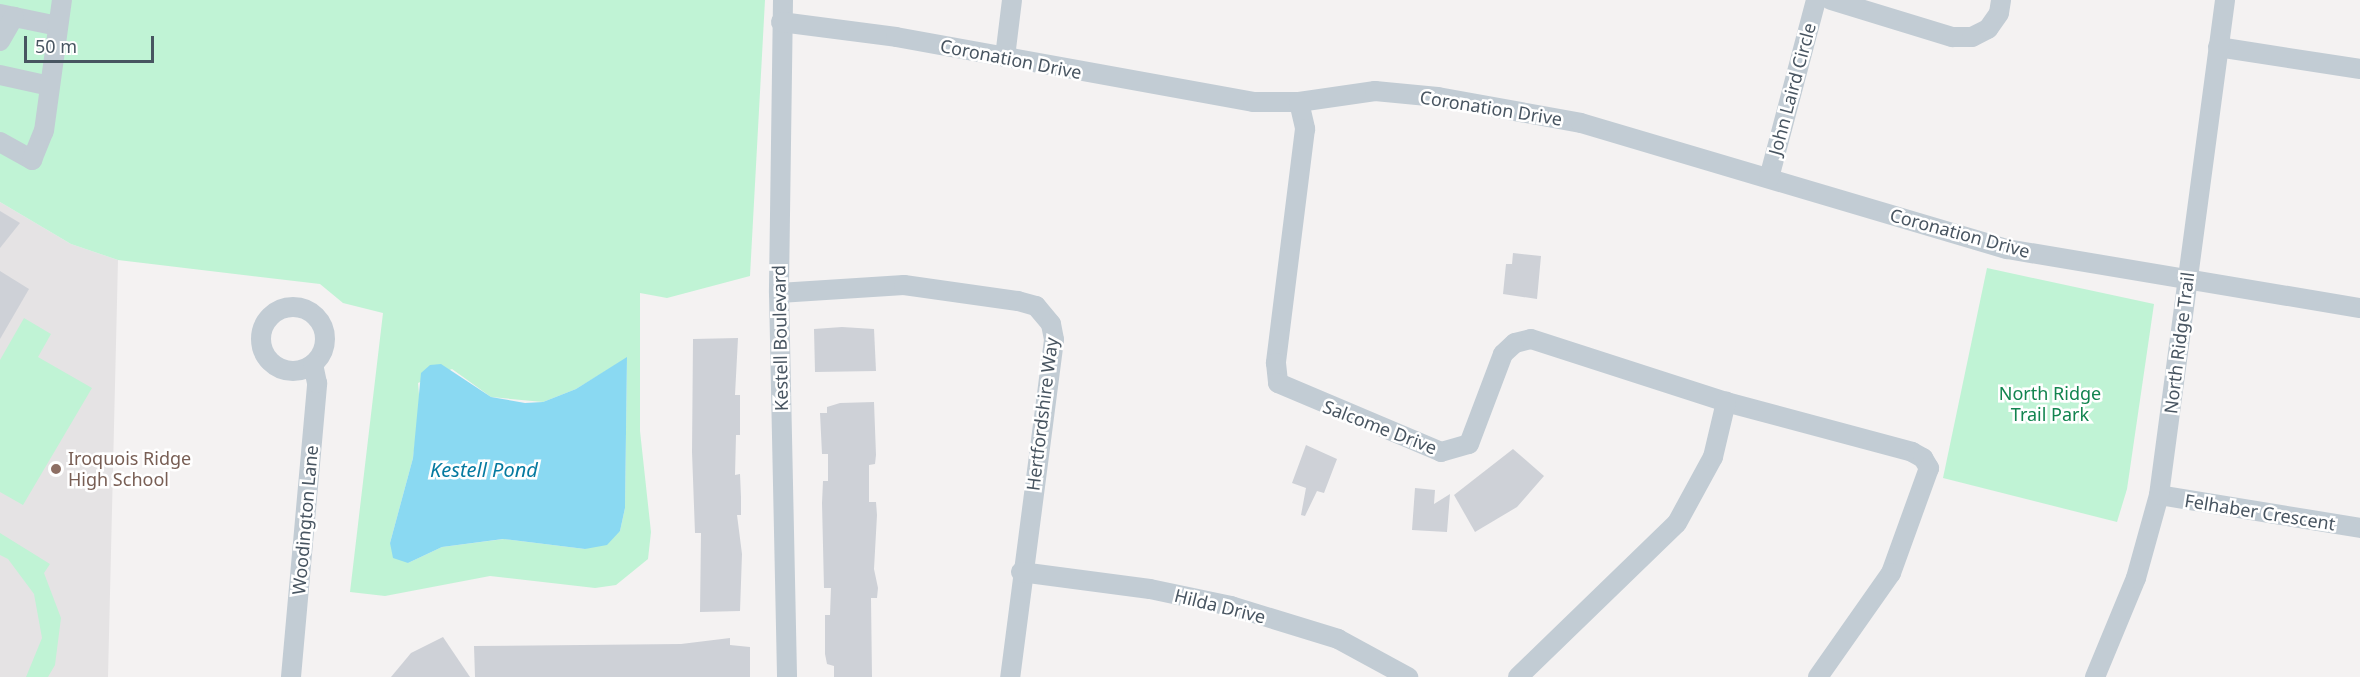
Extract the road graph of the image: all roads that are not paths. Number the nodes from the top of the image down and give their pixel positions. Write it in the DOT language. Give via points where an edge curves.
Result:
graph roads {
  1 [pos="62,0"];
  2 [pos="783,0"];
  3 [pos="1012,0"];
  4 [pos="1816,0"];
  5 [pos="1831,0"];
  6 [pos="2001,0"];
  7 [pos="2225,0"];
  8 [pos="7,16"];
  9 [pos="781,22"];
  10 [pos="58,26"];
  11 [pos="0,41"];
  12 [pos="2218,47"];
  13 [pos="1005,57"];
  14 [pos="2360,69"];
  15 [pos="0,75"];
  16 [pos="50,86"];
  17 [pos="1299,102"];
  18 [pos="0,142"];
  19 [pos="1768,178"];
  20 [pos="2187,279"];
  21 [pos="779,293"];
  22 [pos="2360,308"];
  23 [pos="313,364"];
  24 [pos="1726,402"];
  25 [pos="2159,495"];
  26 [pos="2360,528"];
  27 [pos="1021,572"];
  28 [pos="291,677"];
  29 [pos="787,677"];
  30 [pos="1010,677"];
  31 [pos="1408,677"];
  32 [pos="1518,677"];
  33 [pos="1818,677"];
  34 [pos="2095,677"];
  1 -- 10 [label="street"];
  2 -- 9 [label="street, Kestell Boulevard"];
  3 -- 13 [label="street"];
  4 -- 19 [label="street, John Laird Circle"];
  5 -- 6 [label="street" via="1952,37 1972,37 1988,29 1999,13"];
  7 -- 12 [label="street, North Ridge Trail"];
  8 -- 10 [label="street"];
  8 -- 11 [label="street"];
  9 -- 13 [label="street, Coronation Drive"];
  9 -- 21 [label="street, Kestell Boulevard"];
  10 -- 16 [label="street"];
  12 -- 14 [label="street"];
  12 -- 20 [label="street, North Ridge Trail"];
  13 -- 17 [label="street, Coronation Drive" via="1198,94 1253,102"];
  15 -- 16 [label="street"];
  16 -- 18 [label="street" via="44,131 32,160"];
  17 -- 19 [label="street, Coronation Drive" via="1375,92 1438,97 1581,123"];
  17 -- 24 [label="street, Salcome Drive" via="1305,129 1276,363 1278,383 1441,452 1469,444 1503,354 1515,343 1531,339"];
  19 -- 20 [label="street, Coronation Drive" via="2007,249"];
  20 -- 22 [label="street"];
  20 -- 25 [label="street, North Ridge Trail"];
  21 -- 27 [label="street, Hertfordshire Way" via="904,285 1036,306 1051,324 1054,340"];
  21 -- 29 [label="street, Kestell Boulevard"];
  23 -- 28 [label="street, Woodington Lane" via="317,383"];
  24 -- 32 [label="street" via="1713,457 1677,524"];
  24 -- 33 [label="street, Salcome Drive" via="1912,452 1929,468 1891,573"];
  25 -- 26 [label="street, Felhaber Crescent"];
  25 -- 34 [label="street, North Ridge Trail" via="2136,578"];
  27 -- 30 [label="street, Hertfordshire Way"];
  27 -- 31 [label="street, Hilda Drive" via="1150,589 1231,606 1338,639"];
}
